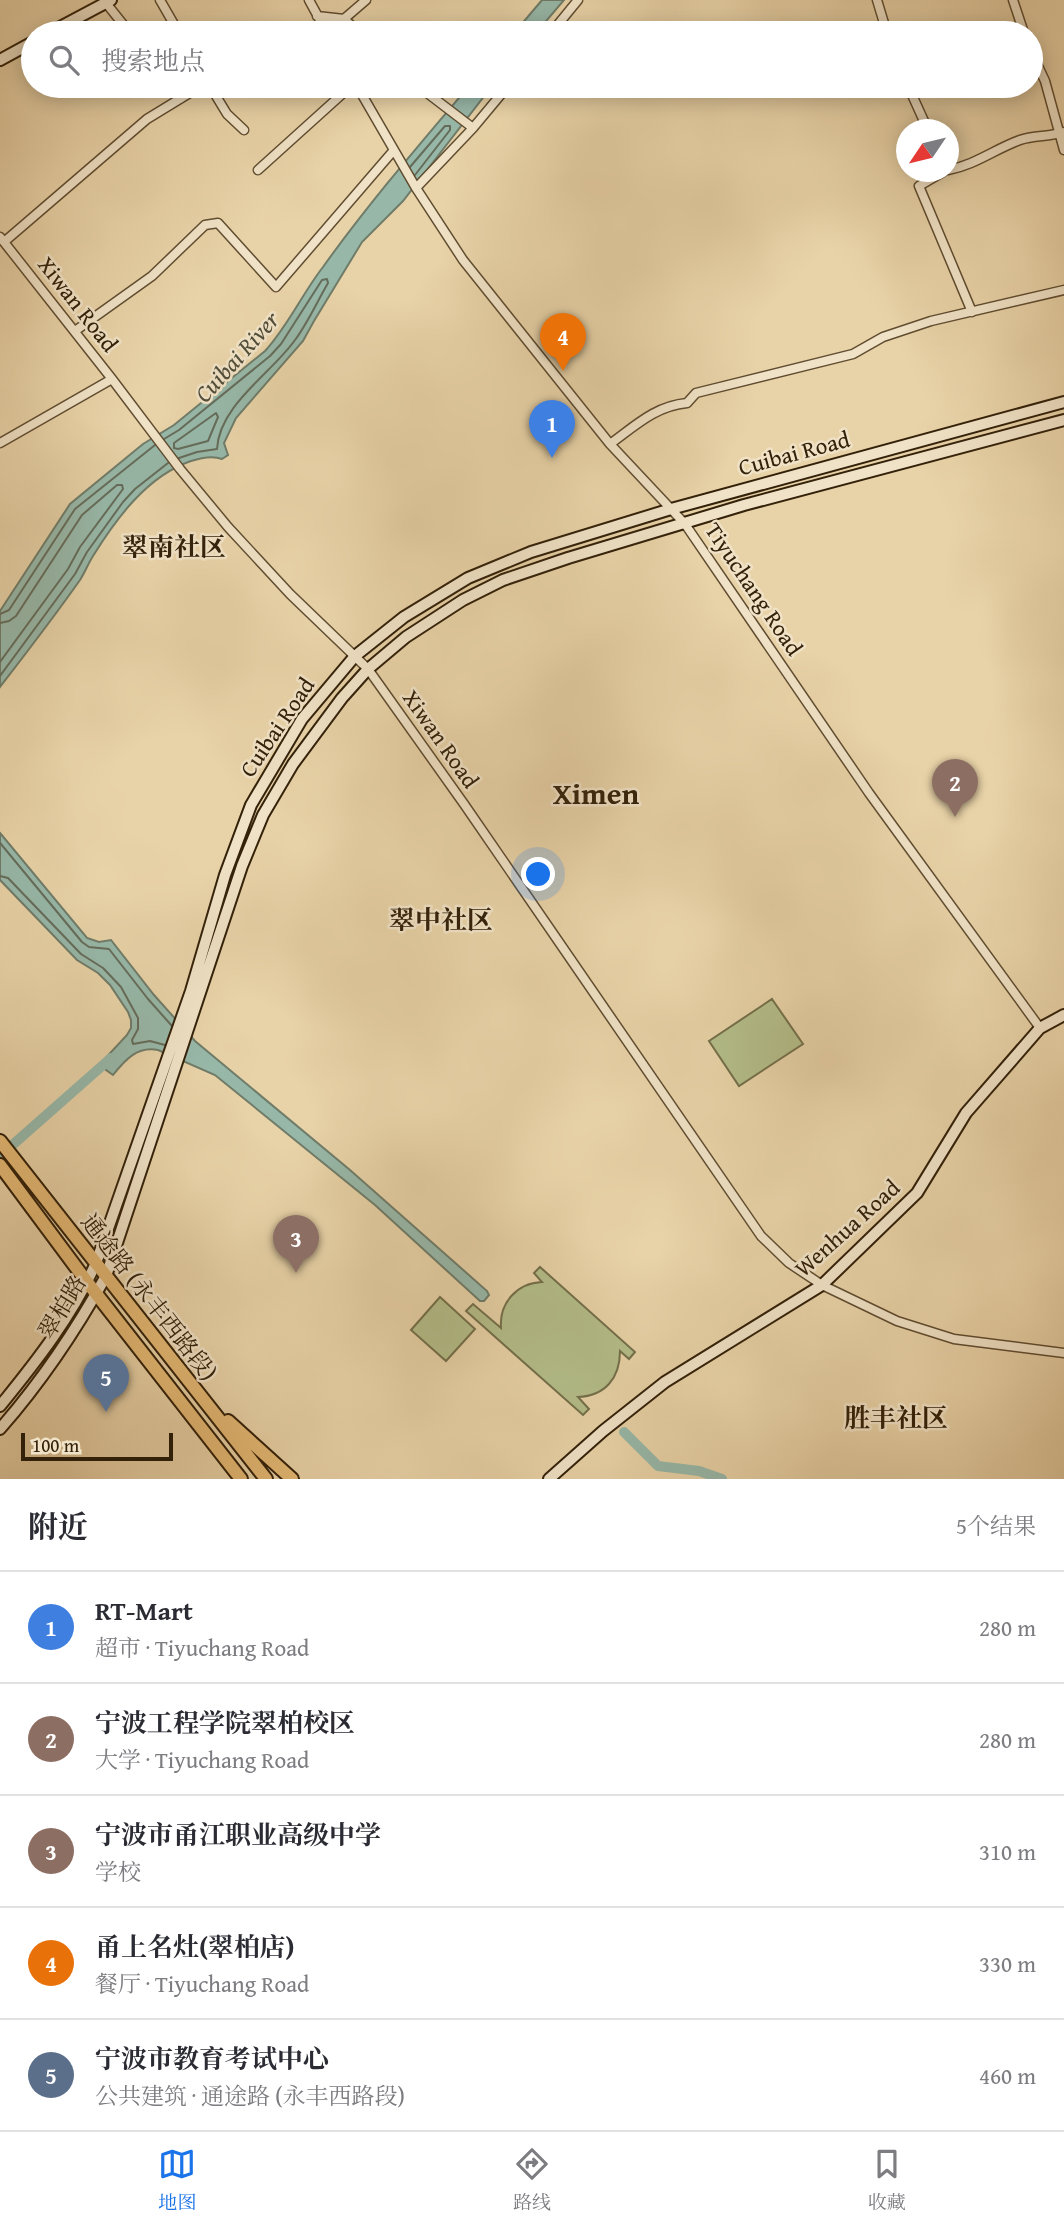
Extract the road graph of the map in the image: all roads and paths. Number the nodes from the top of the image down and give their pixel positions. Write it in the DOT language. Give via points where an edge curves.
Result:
graph roads {
  1 [pos="160,0"];
  2 [pos="309,0"];
  3 [pos="366,0"];
  4 [pos="578,0"];
  5 [pos="888,0"];
  6 [pos="1013,0"];
  7 [pos="103,2"];
  8 [pos="878,2"];
  9 [pos="317,16"];
  10 [pos="344,19"];
  11 [pos="70,21"];
  12 [pos="120,21"];
  13 [pos="172,21"];
  14 [pos="320,21"];
  15 [pos="346,21"];
  16 [pos="561,21"];
  17 [pos="884,21"];
  18 [pos="1020,21"];
  19 [pos="21,49"];
  20 [pos="0,60"];
  21 [pos="1043,77"];
  22 [pos="217,98"];
  23 [pos="338,98"];
  24 [pos="364,98"];
  25 [pos="432,98"];
  26 [pos="498,98"];
  27 [pos="913,98"];
  28 [pos="180,99"];
  29 [pos="923,119"];
  30 [pos="473,128"];
  31 [pos="244,130"];
  32 [pos="1061,133"];
  33 [pos="394,150"];
  34 [pos="1064,150"];
  35 [pos="959,167"];
  36 [pos="258,170"];
  37 [pos="926,182"];
  38 [pos="416,188"];
  39 [pos="2,240"];
  40 [pos="1064,290"];
  41 [pos="972,312"];
  42 [pos="75,331"];
  43 [pos="113,379"];
  44 [pos="1064,402"];
  45 [pos="1064,420"];
  46 [pos="0,443"];
  47 [pos="610,444"];
  48 [pos="671,509"];
  49 [pos="685,524"];
  50 [pos="355,656"];
  51 [pos="368,669"];
  52 [pos="194,995"];
  53 [pos="1064,1015"];
  54 [pos="1040,1028"];
  55 [pos="168,1072"];
  56 [pos="0,1141"];
  57 [pos="0,1165"];
  58 [pos="96,1264"];
  59 [pos="106,1276"];
  60 [pos="88,1282"];
  61 [pos="821,1285"];
  62 [pos="97,1293"];
  63 [pos="1064,1353"];
  64 [pos="202,1397"];
  65 [pos="0,1406"];
  66 [pos="0,1429"];
  67 [pos="241,1479"];
  68 [pos="266,1479"];
  69 [pos="292,1479"];
  70 [pos="549,1479"];
  1 -- 13 [label="street"];
  2 -- 9 [label="street"];
  3 -- 10 [label="street"];
  4 -- 16 [label="street"];
  5 -- 8 [label="street"];
  6 -- 18 [label="street"];
  7 -- 11 [label="main road"];
  7 -- 12 [label="street"];
  8 -- 17 [label="street"];
  9 -- 10 [label="street"];
  9 -- 14 [label="street"];
  10 -- 15 [label="street"];
  19 -- 20 [label="main road"];
  21 -- 32 [label="street"];
  22 -- 31 [label="street"];
  23 -- 36 [label="street"];
  24 -- 33 [label="street, Tiyuchang Road"];
  25 -- 30 [label="street"];
  26 -- 30 [label="street"];
  27 -- 29 [label="street"];
  28 -- 39 [label="street" via="147,119"];
  30 -- 38 [label="street"];
  32 -- 34 [label="street"];
  32 -- 35 [label="street" via="1024,138"];
  33 -- 38 [label="street, Tiyuchang Road"];
  33 -- 42 [label="street" via="276,287 218,223 205,225 152,276"];
  37 -- 41 [label="street" via="919,186"];
  38 -- 47 [label="street, Tiyuchang Road" via="463,260"];
  39 -- 42 [label="street, Xiwan Road"];
  40 -- 41 [label="street"];
  41 -- 47 [label="street" via="883,337 853,354 696,393 687,403 648,416"];
  42 -- 43 [label="street, Xiwan Road"];
  43 -- 46 [label="street"];
  43 -- 50 [label="street, Xiwan Road" via="180,470 261,564"];
  44 -- 48 [label="main road, Cuibai Road"];
  45 -- 49 [label="main road, Cuibai Road"];
  47 -- 48 [label="street, Tiyuchang Road"];
  48 -- 49 [label="street, Tiyuchang Road"];
  48 -- 50 [label="main road, Cuibai Road" via="531,552 468,578 404,617"];
  49 -- 51 [label="main road, Cuibai Road" via="503,580 449,608"];
  49 -- 54 [label="street, Tiyuchang Road" via="869,793"];
  50 -- 51 [label="street, Xiwan Road"];
  50 -- 52 [label="main road, Cuibai Road" via="302,719 251,805 225,875"];
  51 -- 52 [label="main road, Cuibai Road" via="312,736 263,815"];
  51 -- 61 [label="street, Xiwan Road" via="761,1236"];
  52 -- 55 [label="main road, Cuibai Road"];
  53 -- 54 [label="main road, Wenhua Road"];
  54 -- 61 [label="main road, Wenhua Road" via="966,1113 917,1193"];
  55 -- 58 [label="main road, Cuibai Road"];
  55 -- 59 [label="main road, 翠柏路"];
  56 -- 58 [label="main road, 通途路 (永丰西路段)"];
  57 -- 60 [label="main road, 通途路 (永丰西路段)"];
  58 -- 59 [label="main road, 通途路 (永丰西路段)"];
  58 -- 60 [label="main road, Cuibai Road"];
  59 -- 62 [label="main road, 翠柏路"];
  59 -- 64 [label="main road, 通途路 (永丰西路段)"];
  60 -- 62 [label="main road, 通途路 (永丰西路段)"];
  60 -- 65 [label="main road, Cuibai Road" via="38,1361"];
  61 -- 63 [label="street, Xiwan Road" via="897,1321 954,1339"];
  61 -- 70 [label="main road, Wenhua Road" via="665,1382"];
  62 -- 66 [label="main road, 翠柏路" via="44,1376"];
  62 -- 67 [label="main road, 通途路 (永丰西路段)"];
  64 -- 68 [label="main road, 通途路 (永丰西路段)"];
  64 -- 69 [label="main road"];
}
